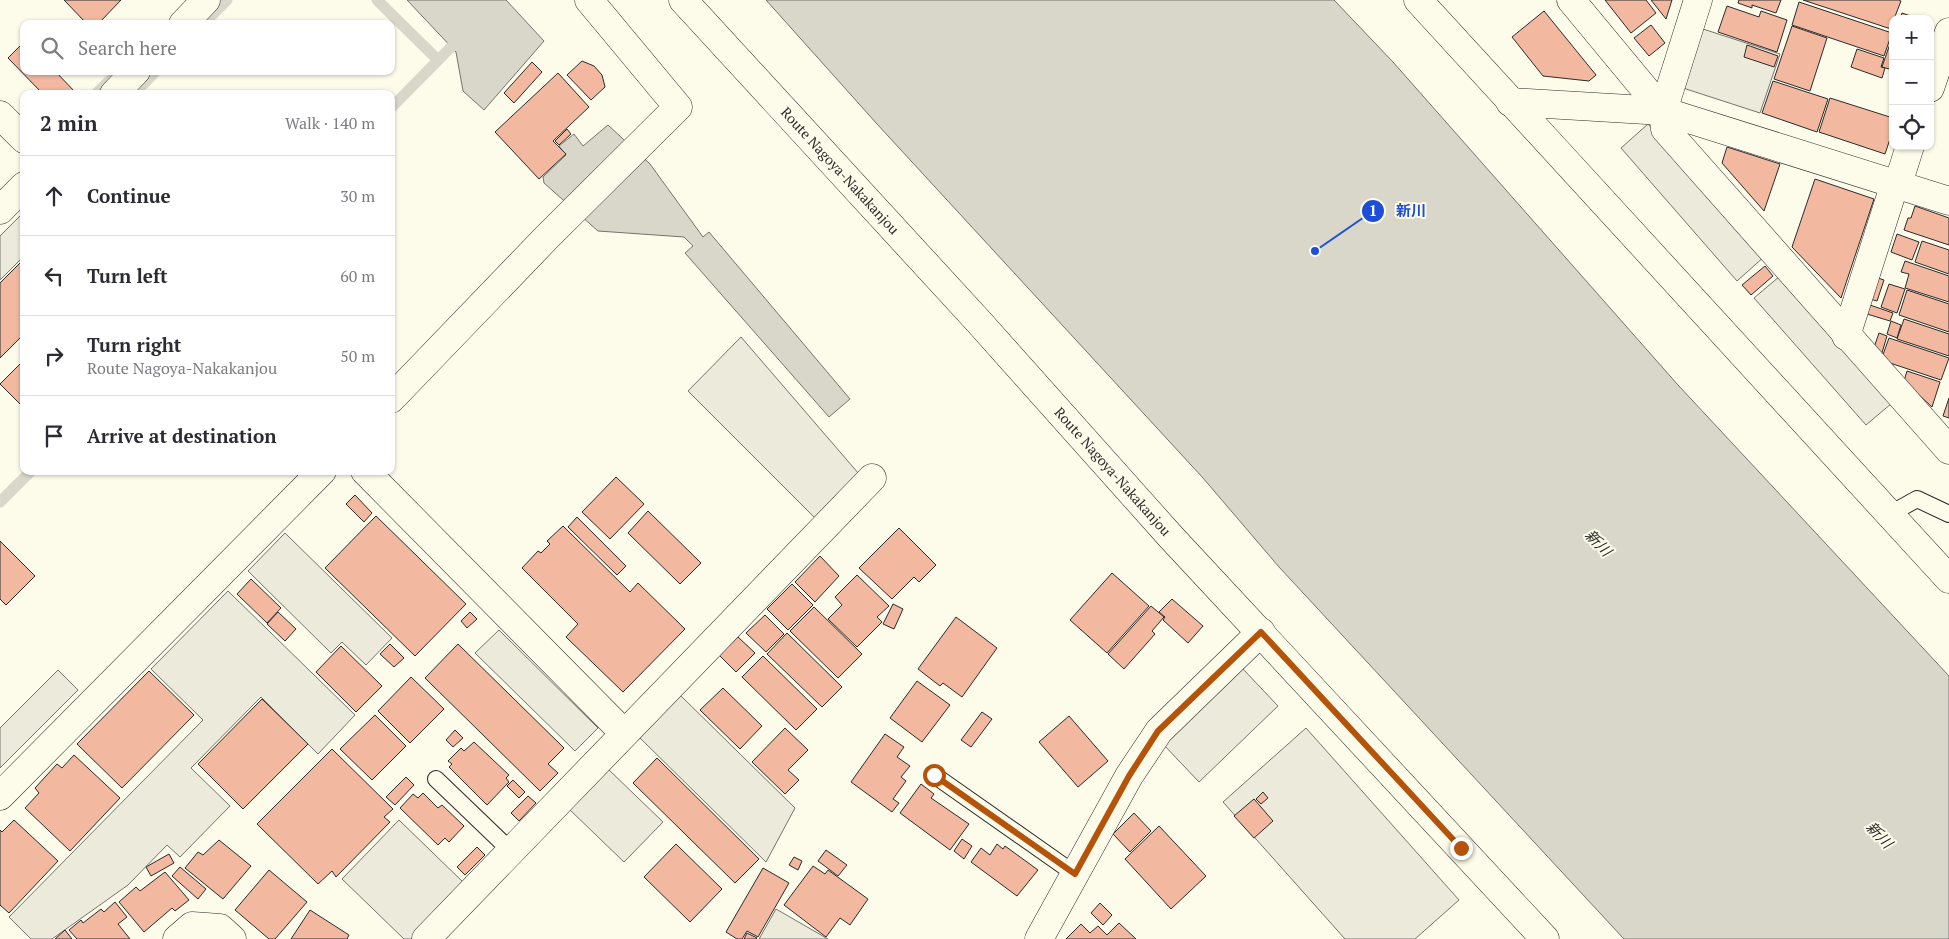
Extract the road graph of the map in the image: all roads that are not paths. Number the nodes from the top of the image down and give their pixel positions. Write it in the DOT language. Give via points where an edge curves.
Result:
graph roads {
  1 [pos="206,0"];
  2 [pos="589,0"];
  3 [pos="683,0"];
  4 [pos="1418,0"];
  5 [pos="1571,0"];
  6 [pos="1698,0"];
  7 [pos="187,20"];
  8 [pos="1949,32"];
  9 [pos="132,75"];
  10 [pos="1934,76"];
  11 [pos="118,90"];
  12 [pos="1510,102"];
  13 [pos="1663,111"];
  14 [pos="0,115"];
  15 [pos="20,135"];
  16 [pos="1908,150"];
  17 [pos="1896,183"];
  18 [pos="20,190"];
  19 [pos="1949,201"];
  20 [pos="0,210"];
  21 [pos="1846,336"];
  22 [pos="395,395"];
  23 [pos="1949,450"];
  24 [pos="318,475"];
  25 [pos="368,475"];
  26 [pos="872,478"];
  27 [pos="1890,514"];
  28 [pos="1949,514"];
  29 [pos="1949,579"];
  30 [pos="1261,632"];
  31 [pos="624,733"];
  32 [pos="934,775"];
  33 [pos="436,779"];
  34 [pos="0,796"];
  35 [pos="510,851"];
  36 [pos="1075,874"];
  37 [pos="177,939"];
  38 [pos="232,939"];
  39 [pos="426,939"];
  40 [pos="1039,939"];
  41 [pos="1545,939"];
  1 -- 7 [label="street"];
  2 -- 22 [label="street" via="678,107"];
  3 -- 30 [label="street, Route Nagoya-Nakakanjou"];
  4 -- 12 [label="street"];
  5 -- 13 [label="street"];
  6 -- 13 [label="street"];
  8 -- 10 [label="street"];
  9 -- 11 [label="street"];
  12 -- 13 [label="street"];
  12 -- 27 [label="street"];
  13 -- 17 [label="street"];
  13 -- 21 [label="street" via="1665,129"];
  14 -- 15 [label="street"];
  16 -- 17 [label="street"];
  17 -- 19 [label="street"];
  17 -- 21 [label="street"];
  18 -- 20 [label="street"];
  21 -- 23 [label="street"];
  24 -- 34 [label="street"];
  25 -- 31 [label="street"];
  26 -- 31 [label="street"];
  27 -- 28 [label="lane" via="1917,498"];
  27 -- 29 [label="street"];
  30 -- 36 [label="street" via="1158,731"];
  30 -- 41 [label="street, Route Nagoya-Nakakanjou"];
  31 -- 35 [label="street"];
  32 -- 36 [label="lane"];
  33 -- 35 [label="lane"];
  35 -- 39 [label="street"];
  36 -- 40 [label="street"];
  37 -- 38 [label="street" via="192,926 220,928"];
}
